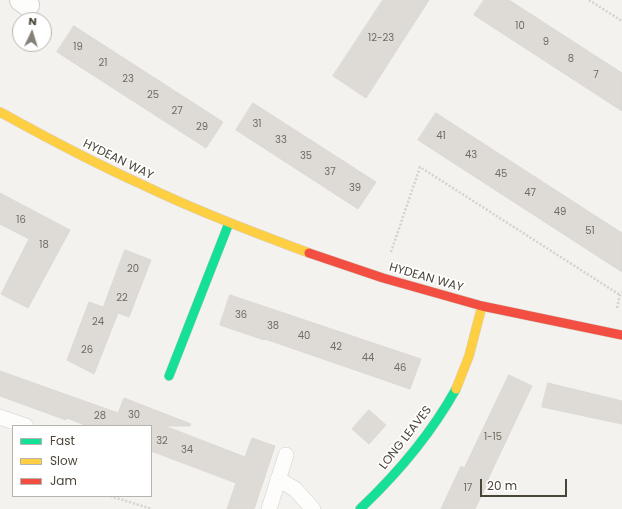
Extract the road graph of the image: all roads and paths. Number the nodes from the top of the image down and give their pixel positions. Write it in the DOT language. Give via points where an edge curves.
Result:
graph roads {
  1 [pos="589,0"];
  2 [pos="622,21"];
  3 [pos="0,112"];
  4 [pos="229,223"];
  5 [pos="382,278"];
  6 [pos="620,295"];
  7 [pos="482,306"];
  8 [pos="622,336"];
  9 [pos="169,376"];
  10 [pos="0,417"];
  11 [pos="23,425"];
  12 [pos="286,455"];
  13 [pos="278,479"];
  14 [pos="113,497"];
  15 [pos="152,509"];
  16 [pos="269,509"];
  17 [pos="313,509"];
  18 [pos="360,509"];
  1 -- 2 [label="path"];
  3 -- 4 [label="street, HYDEAN WAY" via="137,183"];
  4 -- 5 [label="street, HYDEAN WAY"];
  4 -- 9 [label="street"];
  5 -- 6 [label="path" via="420,167"];
  5 -- 7 [label="street, HYDEAN WAY"];
  7 -- 8 [label="street, HYDEAN WAY"];
  7 -- 18 [label="street, LONG LEAVES" via="464,371 448,403 433,427 401,466"];
  10 -- 11 [label="lane"];
  12 -- 13 [label="lane"];
  13 -- 16 [label="lane"];
  13 -- 17 [label="lane" via="295,489"];
  14 -- 15 [label="path"];
}
